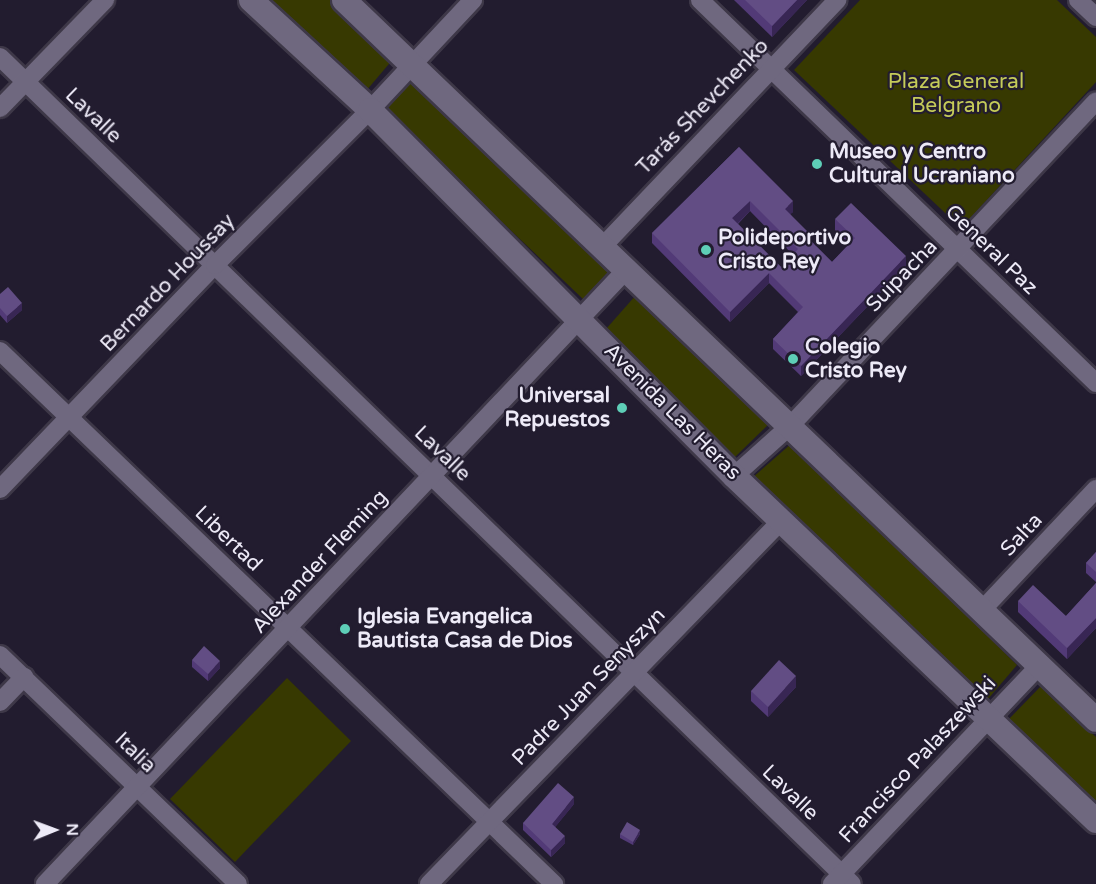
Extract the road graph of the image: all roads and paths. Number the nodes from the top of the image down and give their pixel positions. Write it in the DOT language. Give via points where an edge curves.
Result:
graph roads {
  1 [pos="105,0"];
  2 [pos="251,0"];
  3 [pos="344,0"];
  4 [pos="473,0"];
  5 [pos="700,0"];
  6 [pos="837,0"];
  7 [pos="1078,0"];
  8 [pos="1096,17"];
  9 [pos="0,57"];
  10 [pos="411,64"];
  11 [pos="771,68"];
  12 [pos="25,81"];
  13 [pos="1096,101"];
  14 [pos="0,108"];
  15 [pos="370,110"];
  16 [pos="603,246"];
  17 [pos="958,249"];
  18 [pos="215,265"];
  19 [pos="626,270"];
  20 [pos="580,320"];
  21 [pos="0,351"];
  22 [pos="1096,383"];
  23 [pos="69,417"];
  24 [pos="790,426"];
  25 [pos="432,476"];
  26 [pos="734,476"];
  27 [pos="0,489"];
  28 [pos="1096,489"];
  29 [pos="781,521"];
  30 [pos="981,611"];
  31 [pos="288,628"];
  32 [pos="0,655"];
  33 [pos="1038,667"];
  34 [pos="634,672"];
  35 [pos="24,677"];
  36 [pos="0,702"];
  37 [pos="988,718"];
  38 [pos="1096,720"];
  39 [pos="137,787"];
  40 [pos="1096,821"];
  41 [pos="489,822"];
  42 [pos="842,881"];
  43 [pos="45,884"];
  44 [pos="238,884"];
  45 [pos="429,884"];
  46 [pos="554,884"];
  1 -- 12 [label="street"];
  2 -- 15 [label="main road, Avenida Las Heras"];
  3 -- 10 [label="main road"];
  4 -- 10 [label="street, Bernardo Houssay"];
  5 -- 11 [label="street, General Paz"];
  6 -- 11 [label="street, Tarás Shevchenko"];
  7 -- 8 [label="street"];
  9 -- 12 [label="street, Lavalle"];
  10 -- 15 [label="street, Bernardo Houssay"];
  10 -- 16 [label="main road"];
  11 -- 16 [label="street, Tarás Shevchenko"];
  11 -- 17 [label="street, General Paz"];
  12 -- 14 [label="street"];
  12 -- 18 [label="street, Lavalle"];
  13 -- 17 [label="street, Suipacha"];
  15 -- 18 [label="street, Bernardo Houssay"];
  15 -- 20 [label="main road, Avenida Las Heras"];
  16 -- 19 [label="main road"];
  17 -- 22 [label="street, General Paz"];
  17 -- 24 [label="street, Suipacha"];
  18 -- 23 [label="street, Bernardo Houssay"];
  18 -- 25 [label="street, Lavalle"];
  19 -- 20 [label="street, Alexander Fleming"];
  19 -- 24 [label="main road"];
  20 -- 25 [label="street, Alexander Fleming"];
  20 -- 26 [label="main road, Avenida Las Heras"];
  21 -- 23 [label="street, Libertad"];
  23 -- 27 [label="street, Bernardo Houssay"];
  23 -- 31 [label="street, Libertad"];
  24 -- 26 [label="street, Suipacha"];
  24 -- 30 [label="main road"];
  25 -- 31 [label="street, Alexander Fleming"];
  25 -- 34 [label="street, Lavalle"];
  26 -- 29 [label="main road, Avenida Las Heras"];
  28 -- 30 [label="street, Salta"];
  29 -- 34 [label="street, Padre Juan Senyszyn"];
  29 -- 37 [label="main road, Avenida Las Heras"];
  30 -- 33 [label="main road"];
  31 -- 39 [label="street, Alexander Fleming"];
  31 -- 41 [label="street, Libertad"];
  32 -- 35 [label="street, Italia"];
  33 -- 37 [label="street, Francisco Palaszewski"];
  33 -- 38 [label="main road"];
  34 -- 41 [label="street, Padre Juan Senyszyn"];
  34 -- 42 [label="street, Lavalle"];
  35 -- 36 [label="street"];
  35 -- 39 [label="street, Italia"];
  37 -- 40 [label="main road, Avenida Las Heras"];
  37 -- 42 [label="street, Francisco Palaszewski"];
  39 -- 43 [label="street, Alexander Fleming"];
  39 -- 44 [label="street, Italia"];
  41 -- 45 [label="street, Padre Juan Senyszyn"];
  41 -- 46 [label="street, Libertad"];
}
